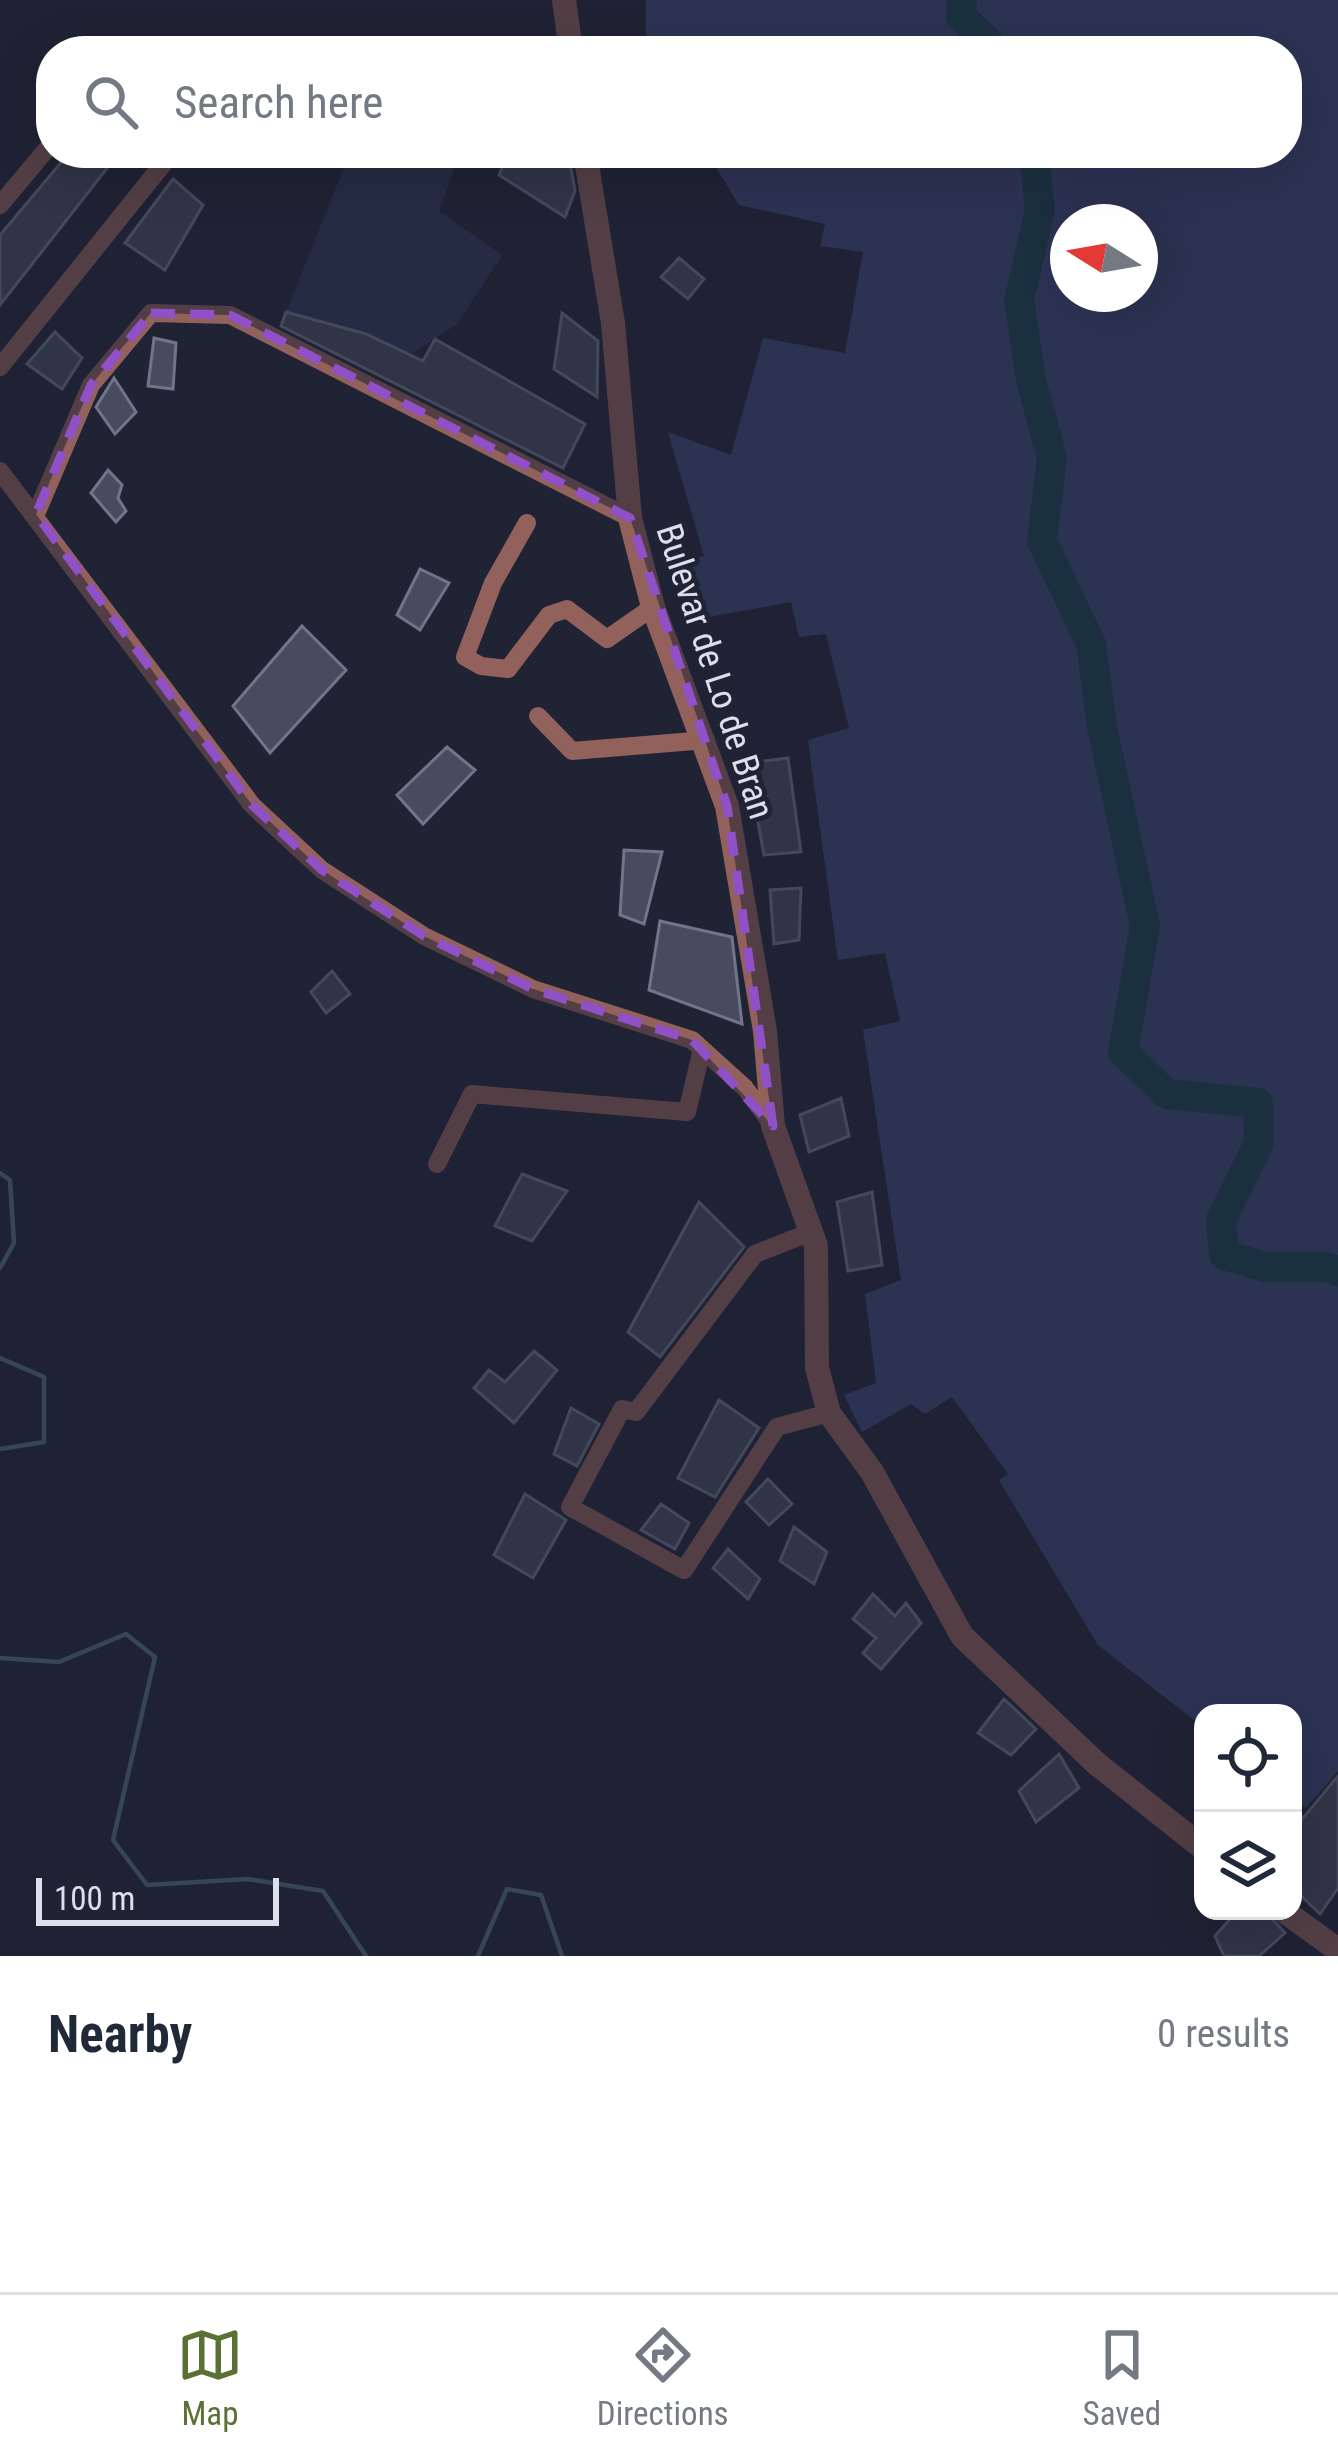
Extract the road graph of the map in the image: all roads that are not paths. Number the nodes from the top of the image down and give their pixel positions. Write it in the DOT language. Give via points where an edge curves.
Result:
graph roads {
  1 [pos="564,0"];
  2 [pos="569,36"];
  3 [pos="36,162"];
  4 [pos="160,168"];
  5 [pos="587,168"];
  6 [pos="0,205"];
  7 [pos="0,367"];
  8 [pos="0,471"];
  9 [pos="36,514"];
  10 [pos="630,518"];
  11 [pos="526,523"];
  12 [pos="653,607"];
  13 [pos="538,716"];
  14 [pos="706,740"];
  15 [pos="702,1049"];
  16 [pos="773,1126"];
  17 [pos="437,1164"];
  18 [pos="811,1232"];
  19 [pos="829,1414"];
  20 [pos="1194,1841"];
  21 [pos="1296,1920"];
  22 [pos="1338,1950"];
  1 -- 2 [label="street"];
  3 -- 6 [label="street"];
  4 -- 7 [label="street"];
  5 -- 10 [label="street, Bulevar de Lo de Bran" via="613,323"];
  8 -- 9 [label="street"];
  9 -- 10 [label="street" via="91,386 152,313 230,315"];
  9 -- 15 [label="street" via="252,805 322,870 424,936 533,989"];
  10 -- 12 [label="street, Bulevar de Lo de Bran"];
  11 -- 12 [label="street" via="465,657 508,669 549,615 567,609 607,640"];
  12 -- 14 [label="street, Bulevar de Lo de Bran"];
  13 -- 14 [label="street" via="572,751"];
  14 -- 16 [label="street, Bulevar de Lo de Bran" via="750,933"];
  15 -- 16 [label="street"];
  15 -- 17 [label="street" via="687,1112 472,1094"];
  16 -- 18 [label="street, Bulevar de Lo de Bran"];
  18 -- 19 [label="street, Bulevar de Lo de Bran" via="817,1368"];
  18 -- 19 [label="street" via="755,1254 636,1412 622,1409 570,1507 683,1570 777,1427"];
  19 -- 20 [label="street, Bulevar de Lo de Bran" via="884,1491 962,1636 1097,1764"];
  21 -- 22 [label="street"];
}
